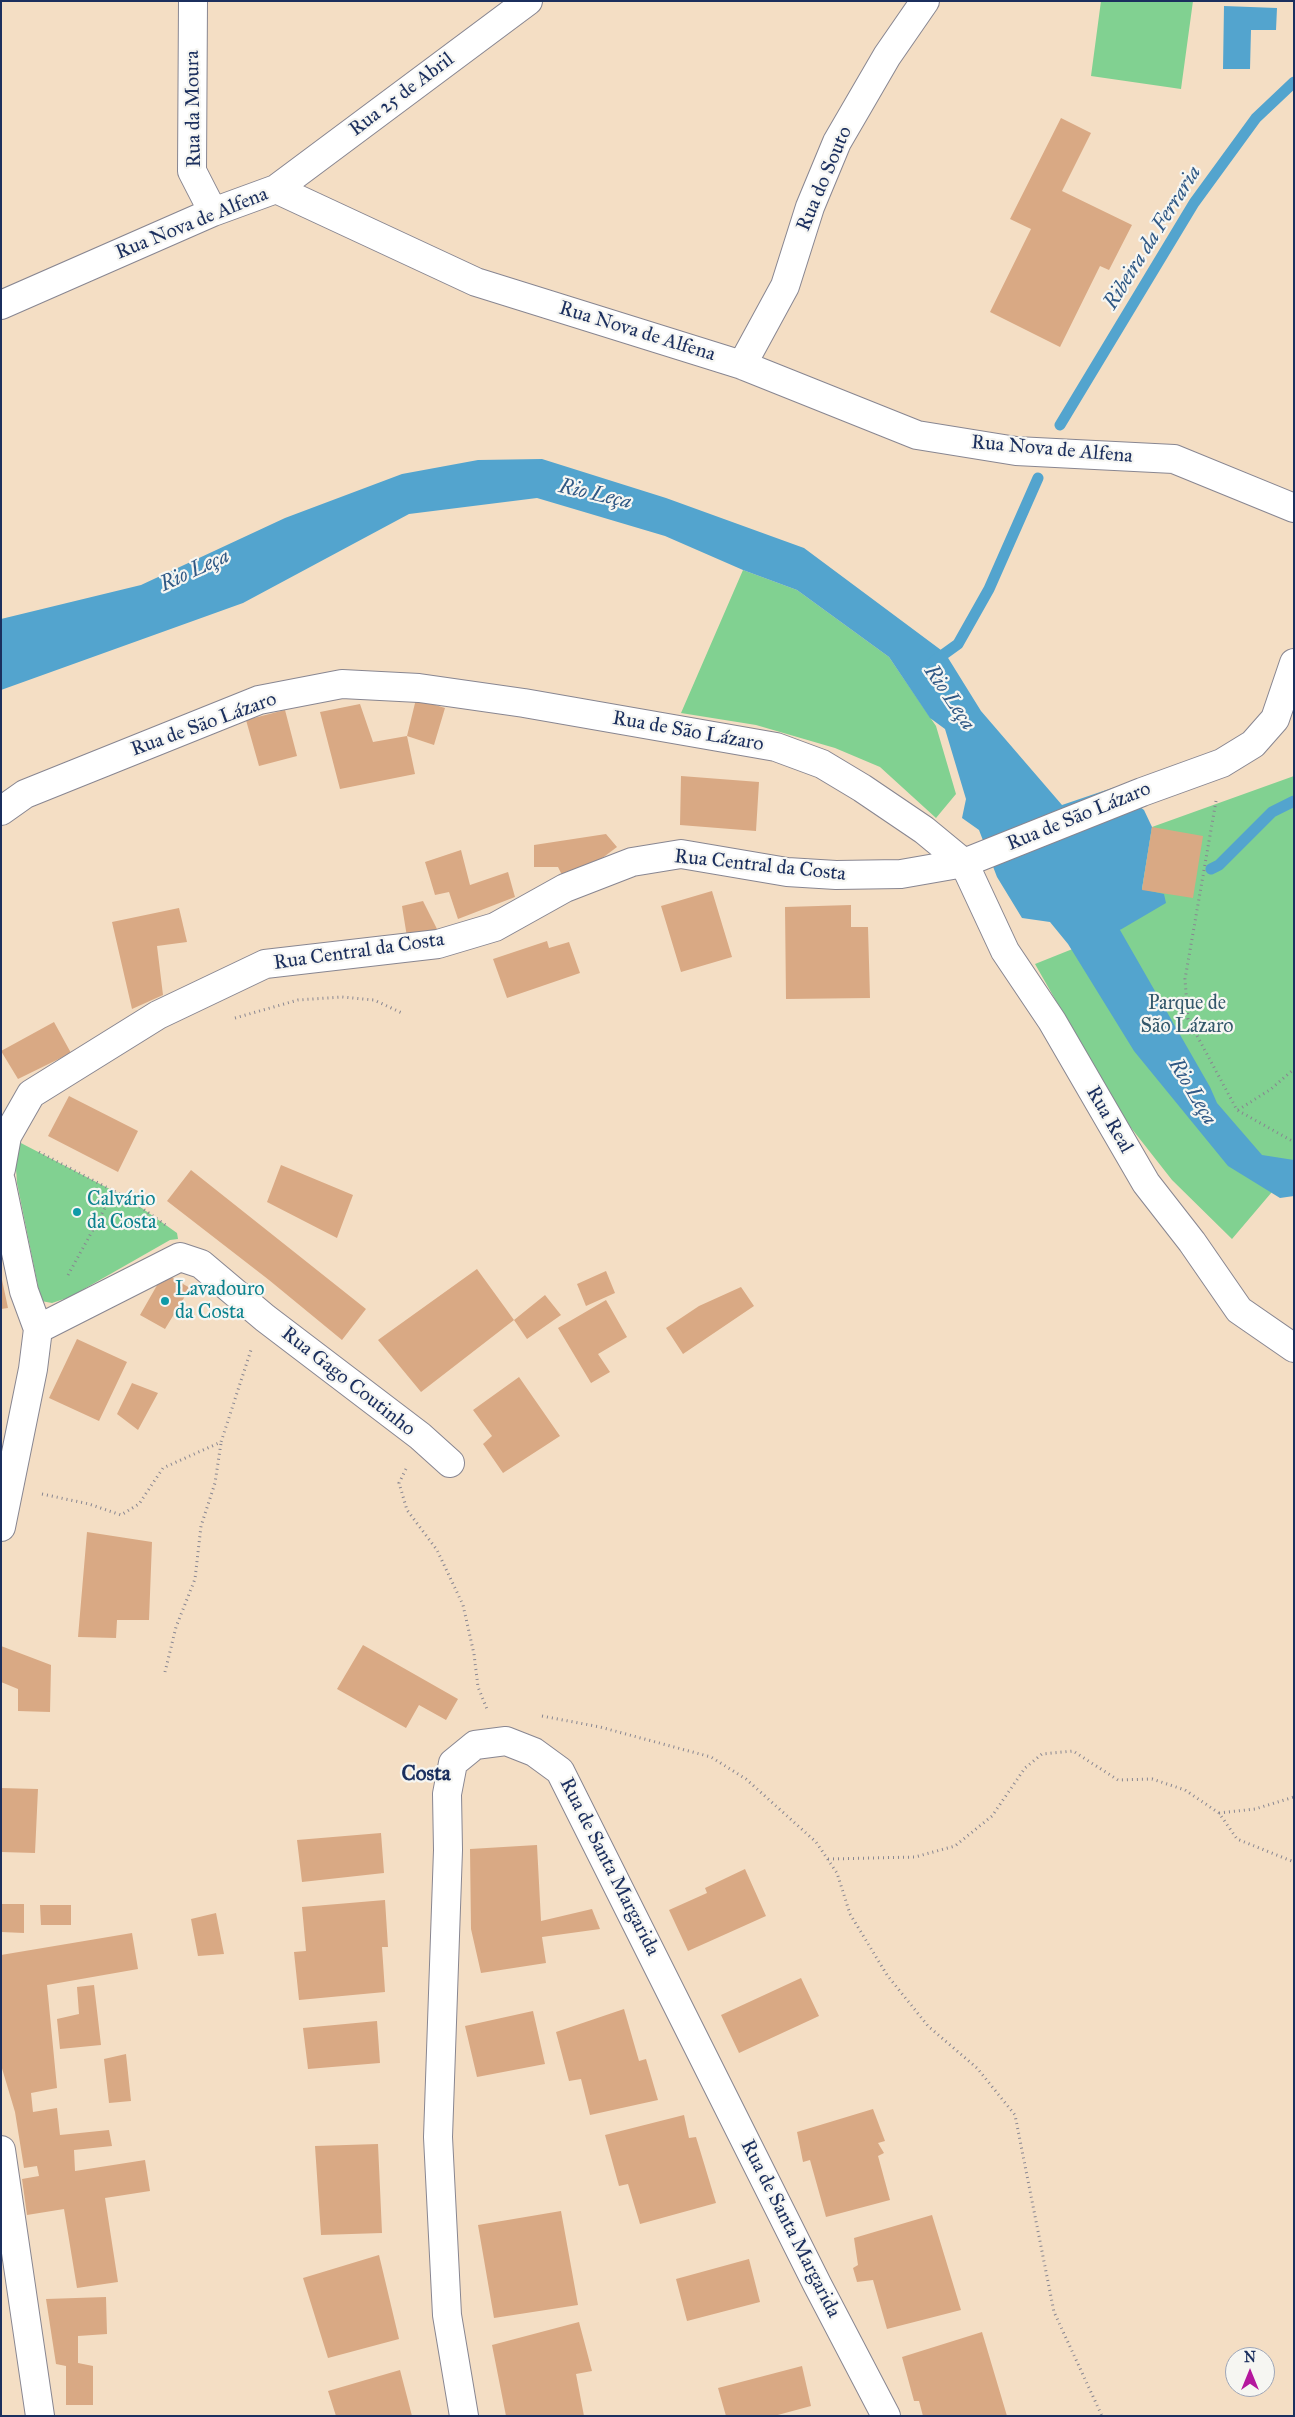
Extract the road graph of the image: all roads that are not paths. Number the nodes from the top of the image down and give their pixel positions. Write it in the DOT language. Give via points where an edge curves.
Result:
graph roads {
  1 [pos="193,1"];
  2 [pos="528,1"];
  3 [pos="925,1"];
  4 [pos="276,189"];
  5 [pos="213,212"];
  6 [pos="1,305"];
  7 [pos="742,365"];
  8 [pos="1294,508"];
  9 [pos="1294,663"];
  10 [pos="1,811"];
  11 [pos="974,859"];
  12 [pos="1,1170"];
  13 [pos="1,1181"];
  14 [pos="38,1329"];
  15 [pos="1294,1348"];
  16 [pos="450,1463"];
  17 [pos="1,1527"];
  18 [pos="1,2150"];
  19 [pos="40,2416"];
  20 [pos="464,2416"];
  21 [pos="886,2416"];
  1 -- 5 [label="street, Rua da Moura" via="192,171"];
  2 -- 4 [label="street, Rua 25 de Abril"];
  3 -- 7 [label="street, Rua do Souto" via="887,56 837,142 810,207 785,286"];
  4 -- 5 [label="street, Rua Nova de Alfena"];
  4 -- 7 [label="street, Rua Nova de Alfena" via="476,282"];
  5 -- 6 [label="street, Rua Nova de Alfena"];
  7 -- 8 [label="street, Rua Nova de Alfena" via="917,435 1016,451 1174,459"];
  9 -- 11 [label="street, Rua de São Lázaro" via="1275,719 1253,744 1222,764"];
  10 -- 11 [label="street, Rua de São Lázaro" via="25,794 259,700 342,684 419,688 524,703 776,747 822,764"];
  11 -- 12 [label="street, Rua Central da Costa" via="901,874 836,876 787,872 681,854 632,862 565,888 495,927 438,944 265,964 158,1014 31,1094 7,1136"];
  11 -- 15 [label="street, Rua Real" via="1005,951 1052,1021 1146,1183 1239,1310"];
  13 -- 14 [label="street" via="24,1291"];
  14 -- 16 [label="street, Rua Gago Coutinho" via="180,1257 201,1264"];
  14 -- 17 [label="street"];
  18 -- 19 [label="street"];
  20 -- 21 [label="street, Rua de Santa Margarida" via="447,2315 438,2137 447,1794 453,1763 476,1745 506,1741 534,1752 560,1771"];
}
